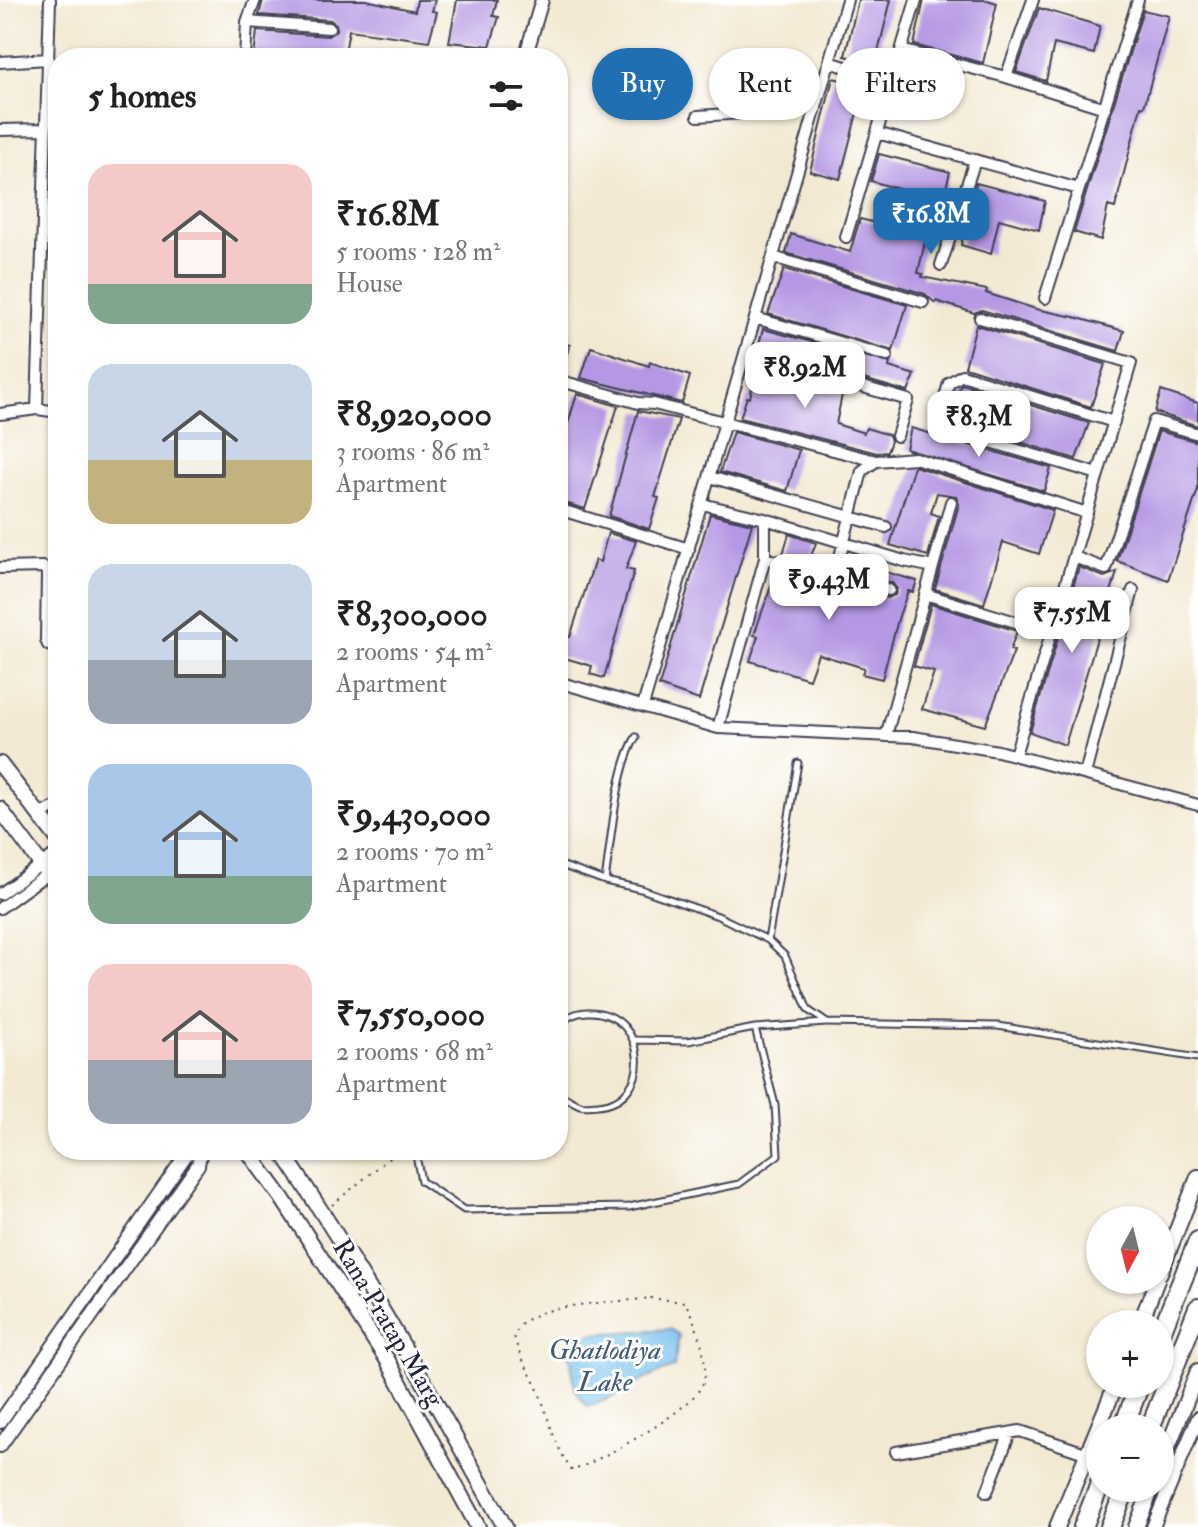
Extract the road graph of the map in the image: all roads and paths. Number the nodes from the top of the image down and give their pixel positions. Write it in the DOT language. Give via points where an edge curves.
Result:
graph roads {
  1 [pos="50,0"];
  2 [pos="255,0"];
  3 [pos="542,0"];
  4 [pos="847,0"];
  5 [pos="916,0"];
  6 [pos="1033,0"];
  7 [pos="1138,0"];
  8 [pos="247,22"];
  9 [pos="329,28"];
  10 [pos="48,48"];
  11 [pos="246,48"];
  12 [pos="528,48"];
  13 [pos="902,48"];
  14 [pos="48,59"];
  15 [pos="0,62"];
  16 [pos="829,62"];
  17 [pos="836,64"];
  18 [pos="965,66"];
  19 [pos="1006,77"];
  20 [pos="820,94"];
  21 [pos="1105,108"];
  22 [pos="709,115"];
  23 [pos="698,116"];
  24 [pos="813,120"];
  25 [pos="881,120"];
  26 [pos="46,129"];
  27 [pos="0,130"];
  28 [pos="877,133"];
  29 [pos="975,160"];
  30 [pos="1079,189"];
  31 [pos="43,209"];
  32 [pos="48,209"];
  33 [pos="846,237"];
  34 [pos="773,257"];
  35 [pos="941,265"];
  36 [pos="1045,298"];
  37 [pos="923,302"];
  38 [pos="755,318"];
  39 [pos="980,318"];
  40 [pos="745,353"];
  41 [pos="887,356"];
  42 [pos="568,383"];
  43 [pos="37,409"];
  44 [pos="48,411"];
  45 [pos="0,414"];
  46 [pos="1114,422"];
  47 [pos="725,424"];
  48 [pos="1198,434"];
  49 [pos="897,436"];
  50 [pos="876,461"];
  51 [pos="1098,474"];
  52 [pos="710,477"];
  53 [pos="951,502"];
  54 [pos="702,504"];
  55 [pos="568,512"];
  56 [pos="1087,513"];
  57 [pos="850,518"];
  58 [pos="765,519"];
  59 [pos="886,527"];
  60 [pos="844,543"];
  61 [pos="689,549"];
  62 [pos="1074,557"];
  63 [pos="765,558"];
  64 [pos="933,567"];
  65 [pos="0,568"];
  66 [pos="835,576"];
  67 [pos="889,590"];
  68 [pos="1133,590"];
  69 [pos="925,594"];
  70 [pos="1051,633"];
  71 [pos="48,645"];
  72 [pos="568,685"];
  73 [pos="643,706"];
  74 [pos="718,728"];
  75 [pos="886,736"];
  76 [pos="636,737"];
  77 [pos="1015,755"];
  78 [pos="798,763"];
  79 [pos="0,764"];
  80 [pos="1085,774"];
  81 [pos="1198,805"];
  82 [pos="0,809"];
  83 [pos="48,810"];
  84 [pos="40,814"];
  85 [pos="48,825"];
  86 [pos="48,867"];
  87 [pos="568,868"];
  88 [pos="48,869"];
  89 [pos="48,869"];
  90 [pos="605,881"];
  91 [pos="0,894"];
  92 [pos="0,908"];
  93 [pos="768,940"];
  94 [pos="568,1017"];
  95 [pos="827,1023"];
  96 [pos="755,1028"];
  97 [pos="635,1040"];
  98 [pos="1198,1058"];
  99 [pos="568,1098"];
  100 [pos="183,1160"];
  101 [pos="199,1160"];
  102 [pos="254,1160"];
  103 [pos="288,1160"];
  104 [pos="386,1160"];
  105 [pos="417,1160"];
  106 [pos="1198,1177"];
  107 [pos="325,1216"];
  108 [pos="304,1232"];
  109 [pos="1174,1238"];
  110 [pos="1198,1241"];
  111 [pos="678,1300"];
  112 [pos="1198,1308"];
  113 [pos="1170,1310"];
  114 [pos="1198,1371"];
  115 [pos="436,1402"];
  116 [pos="416,1413"];
  117 [pos="1156,1414"];
  118 [pos="1198,1418"];
  119 [pos="0,1422"];
  120 [pos="1174,1432"];
  121 [pos="1010,1433"];
  122 [pos="0,1446"];
  123 [pos="896,1452"];
  124 [pos="1086,1453"];
  125 [pos="1086,1459"];
  126 [pos="987,1492"];
  127 [pos="1093,1502"];
  128 [pos="1120,1502"];
  129 [pos="1146,1502"];
  130 [pos="478,1527"];
  131 [pos="505,1527"];
  132 [pos="1057,1527"];
  133 [pos="1083,1527"];
  134 [pos="1110,1527"];
  135 [pos="1136,1527"];
  136 [pos="1153,1527"];
  1 -- 10 [label="street"];
  2 -- 8 [label="street"];
  3 -- 12 [label="street"];
  4 -- 16 [label="street"];
  5 -- 13 [label="street"];
  6 -- 19 [label="street"];
  7 -- 21 [label="street"];
  8 -- 9 [label="street"];
  8 -- 11 [label="street"];
  14 -- 15 [label="street"];
  14 -- 26 [label="street"];
  16 -- 17 [label="street"];
  16 -- 20 [label="street"];
  18 -- 19 [label="street"];
  19 -- 21 [label="street"];
  21 -- 30 [label="street"];
  22 -- 23 [label="street"];
  24 -- 34 [label="street"];
  25 -- 28 [label="street"];
  26 -- 27 [label="street"];
  26 -- 31 [label="street"];
  28 -- 29 [label="street"];
  28 -- 33 [label="street"];
  29 -- 30 [label="street"];
  29 -- 35 [label="street"];
  30 -- 36 [label="street"];
  31 -- 32 [label="street"];
  31 -- 43 [label="street"];
  34 -- 37 [label="street"];
  34 -- 38 [label="street"];
  38 -- 40 [label="street"];
  38 -- 41 [label="street"];
  39 -- 46 [label="street" via="1131,363"];
  40 -- 47 [label="street"];
  40 -- 49 [label="street" via="908,400"];
  42 -- 47 [label="street"];
  43 -- 44 [label="street"];
  43 -- 45 [label="street"];
  46 -- 51 [label="street"];
  46 -- 51 [label="street" via="962,375 946,392 937,426"];
  47 -- 50 [label="street"];
  47 -- 52 [label="street"];
  48 -- 62 [label="street" via="1154,421 1106,569"];
  50 -- 56 [label="street" via="915,458"];
  50 -- 57 [label="street" via="862,471"];
  51 -- 56 [label="street"];
  52 -- 54 [label="street"];
  52 -- 57 [label="street"];
  53 -- 64 [label="street"];
  54 -- 58 [label="street"];
  54 -- 61 [label="street"];
  55 -- 61 [label="street"];
  56 -- 62 [label="street"];
  57 -- 59 [label="street"];
  57 -- 60 [label="street"];
  58 -- 60 [label="street"];
  58 -- 63 [label="street"];
  60 -- 64 [label="street"];
  60 -- 66 [label="street"];
  61 -- 73 [label="street"];
  62 -- 70 [label="street"];
  63 -- 66 [label="street"];
  63 -- 74 [label="street"];
  64 -- 69 [label="street"];
  65 -- 71 [label="street" via="43,567 47,572"];
  66 -- 67 [label="street"];
  68 -- 80 [label="street"];
  69 -- 70 [label="street"];
  69 -- 75 [label="street"];
  70 -- 77 [label="street"];
  72 -- 73 [label="street"];
  73 -- 74 [label="street"];
  74 -- 75 [label="street"];
  75 -- 77 [label="street"];
  76 -- 90 [label="lane" via="618,799"];
  77 -- 80 [label="street"];
  78 -- 93 [label="lane"];
  79 -- 84 [label="main road"];
  80 -- 81 [label="street"];
  82 -- 86 [label="main road"];
  83 -- 84 [label="street"];
  84 -- 85 [label="main road"];
  87 -- 90 [label="lane"];
  88 -- 91 [label="street"];
  89 -- 92 [label="street"];
  90 -- 93 [label="lane" via="718,916"];
  93 -- 95 [label="lane" via="785,956 808,1010"];
  94 -- 97 [label="lane" via="601,1012 625,1026"];
  95 -- 96 [label="lane"];
  95 -- 98 [label="lane" via="998,1026"];
  96 -- 97 [label="lane" via="688,1041"];
  96 -- 105 [label="lane" via="775,1105 778,1155 739,1184 629,1207 464,1210 421,1181"];
  97 -- 99 [label="lane" via="636,1076 623,1095 606,1104 582,1106"];
  100 -- 119 [label="street"];
  101 -- 122 [label="street"];
  102 -- 108 [label="main road, Rana Pratap Marg"];
  103 -- 107 [label="main road, Rana Pratap Marg"];
  104 -- 107 [label="path" via="337,1199"];
  106 -- 109 [label="main road"];
  107 -- 108 [label="main road"];
  107 -- 115 [label="main road, Rana Pratap Marg"];
  108 -- 116 [label="main road, Rana Pratap Marg"];
  110 -- 113 [label="highway"];
  111 -- 111 [label="path" via="584,1305 522,1322 514,1336 518,1354 572,1471 654,1428 694,1398 704,1380 702,1353 695,1322 685,1302"];
  112 -- 117 [label="highway"];
  114 -- 120 [label="main road"];
  115 -- 116 [label="main road"];
  115 -- 131 [label="main road, Rana Pratap Marg"];
  116 -- 130 [label="main road, Rana Pratap Marg"];
  118 -- 136 [label="street"];
  121 -- 123 [label="street"];
  121 -- 124 [label="street" via="1020,1431"];
  121 -- 126 [label="street"];
  125 -- 132 [label="main road"];
  127 -- 133 [label="highway"];
  128 -- 134 [label="highway"];
  129 -- 135 [label="main road"];
}
